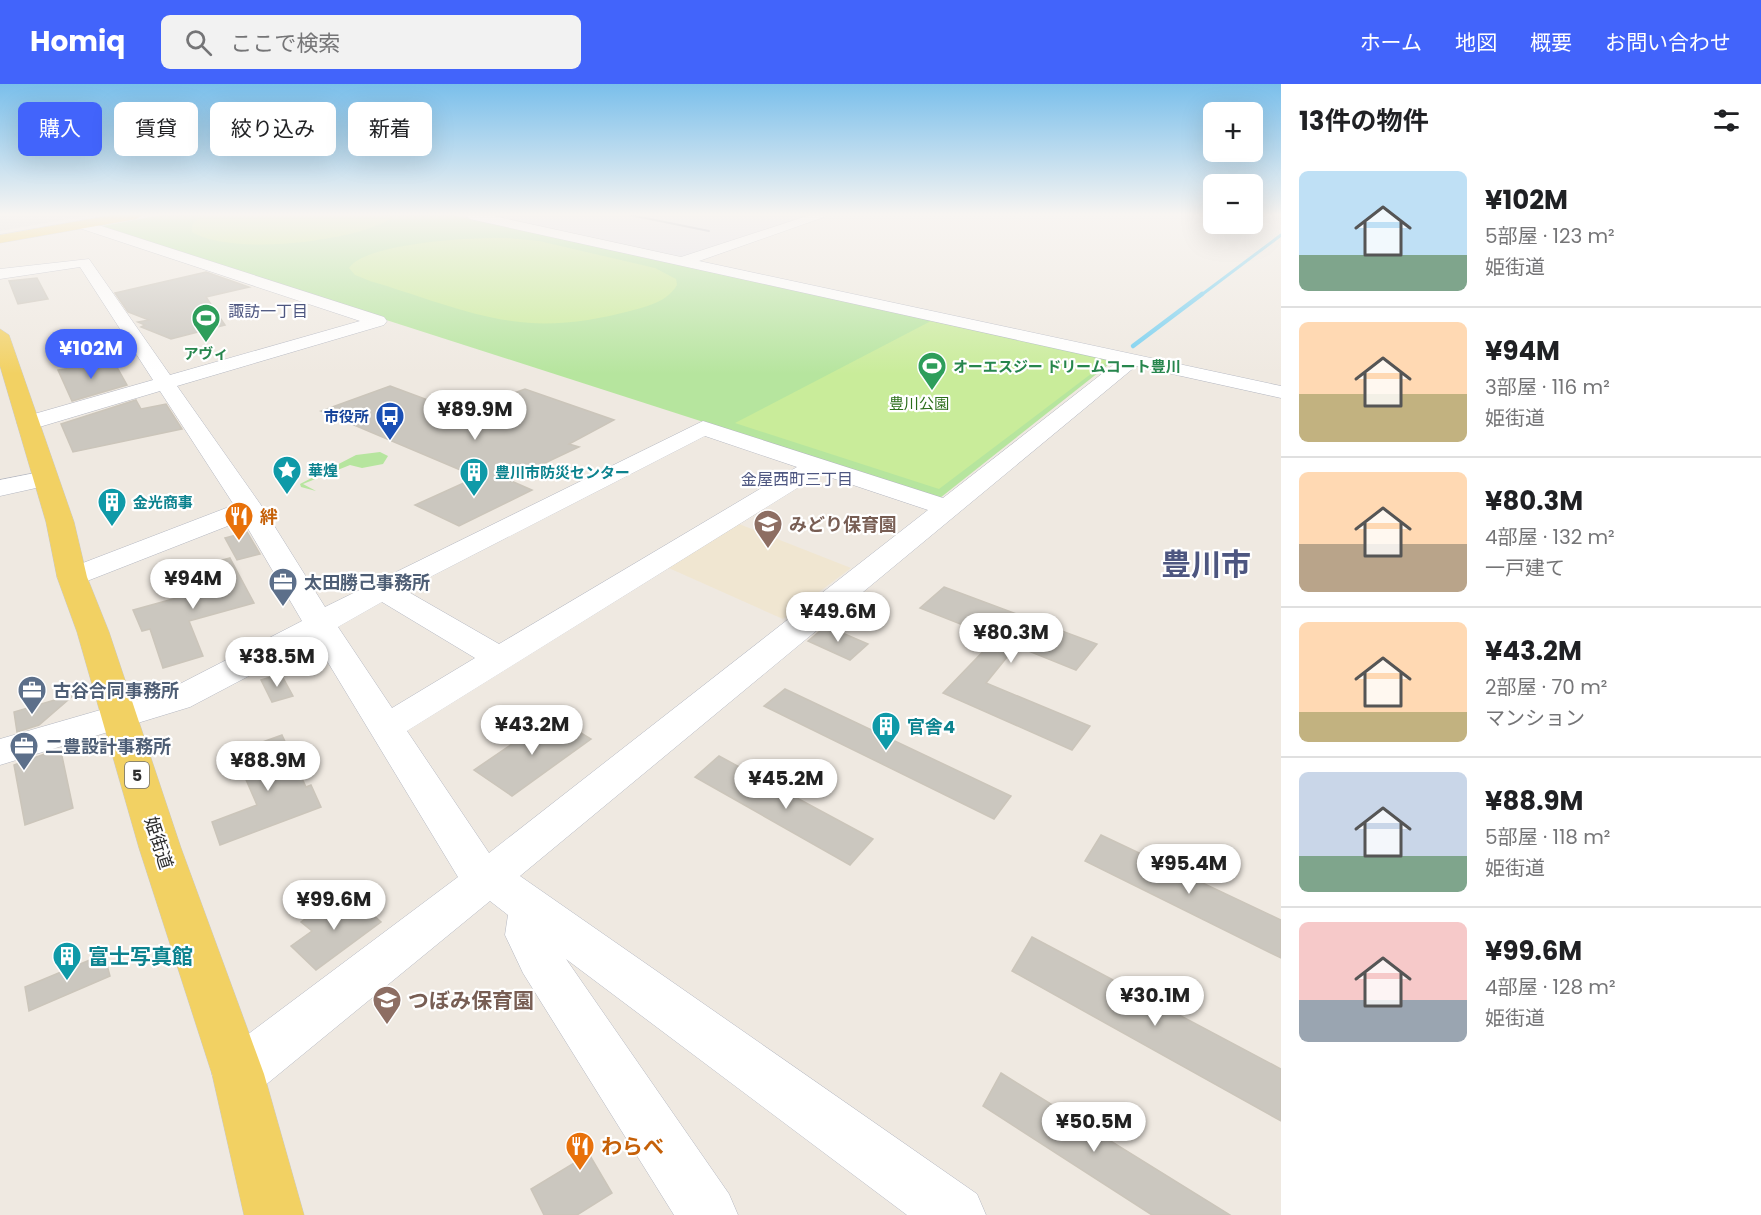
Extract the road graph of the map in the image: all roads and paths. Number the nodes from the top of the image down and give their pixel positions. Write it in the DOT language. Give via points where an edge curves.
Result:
graph roads {
  1 [pos="44,268"];
  2 [pos="88,268"];
  3 [pos="215,268"];
  4 [pos="709,268"];
  5 [pos="0,274"];
  6 [pos="2,351"];
  7 [pos="1132,360"];
  8 [pos="165,384"];
  9 [pos="1281,392"];
  10 [pos="28,423"];
  11 [pos="818,465"];
  12 [pos="45,479"];
  13 [pos="0,488"];
  14 [pos="250,508"];
  15 [pos="947,508"];
  16 [pos="72,577"];
  17 [pos="382,590"];
  18 [pos="320,624"];
  19 [pos="499,658"];
  20 [pos="118,716"];
  21 [pos="386,727"];
  22 [pos="0,752"];
  23 [pos="489,877"];
  24 [pos="534,909"];
  25 [pos="238,1074"];
  26 [pos="274,1215"];
  27 [pos="708,1215"];
  28 [pos="956,1215"];
  1 -- 5 [label="street"];
  2 -- 8 [label="street"];
  3 -- 8 [label="street" via="378,321"];
  4 -- 7 [label="street"];
  6 -- 10 [label="main road, 姫街道 / 5"];
  7 -- 9 [label="street"];
  7 -- 15 [label="street"];
  8 -- 10 [label="street"];
  8 -- 14 [label="street"];
  10 -- 12 [label="main road, 姫街道 / 5"];
  11 -- 15 [label="street"];
  11 -- 17 [label="street" via="703,428"];
  11 -- 19 [label="street"];
  12 -- 13 [label="street"];
  12 -- 16 [label="main road, 姫街道 / 5" via="60,522"];
  14 -- 16 [label="street"];
  14 -- 18 [label="street"];
  15 -- 23 [label="street"];
  16 -- 20 [label="main road, 姫街道 / 5"];
  17 -- 18 [label="street"];
  17 -- 19 [label="street"];
  18 -- 20 [label="street" via="178,699"];
  18 -- 21 [label="street"];
  19 -- 21 [label="street"];
  20 -- 22 [label="street"];
  20 -- 25 [label="main road, 姫街道 / 5"];
  21 -- 23 [label="street" via="474,866"];
  23 -- 24 [label="street"];
  23 -- 25 [label="street"];
  24 -- 27 [label="street" via="527,922 529,938 540,960"];
  24 -- 28 [label="street"];
  25 -- 26 [label="main road, 姫街道 / 5"];
}
